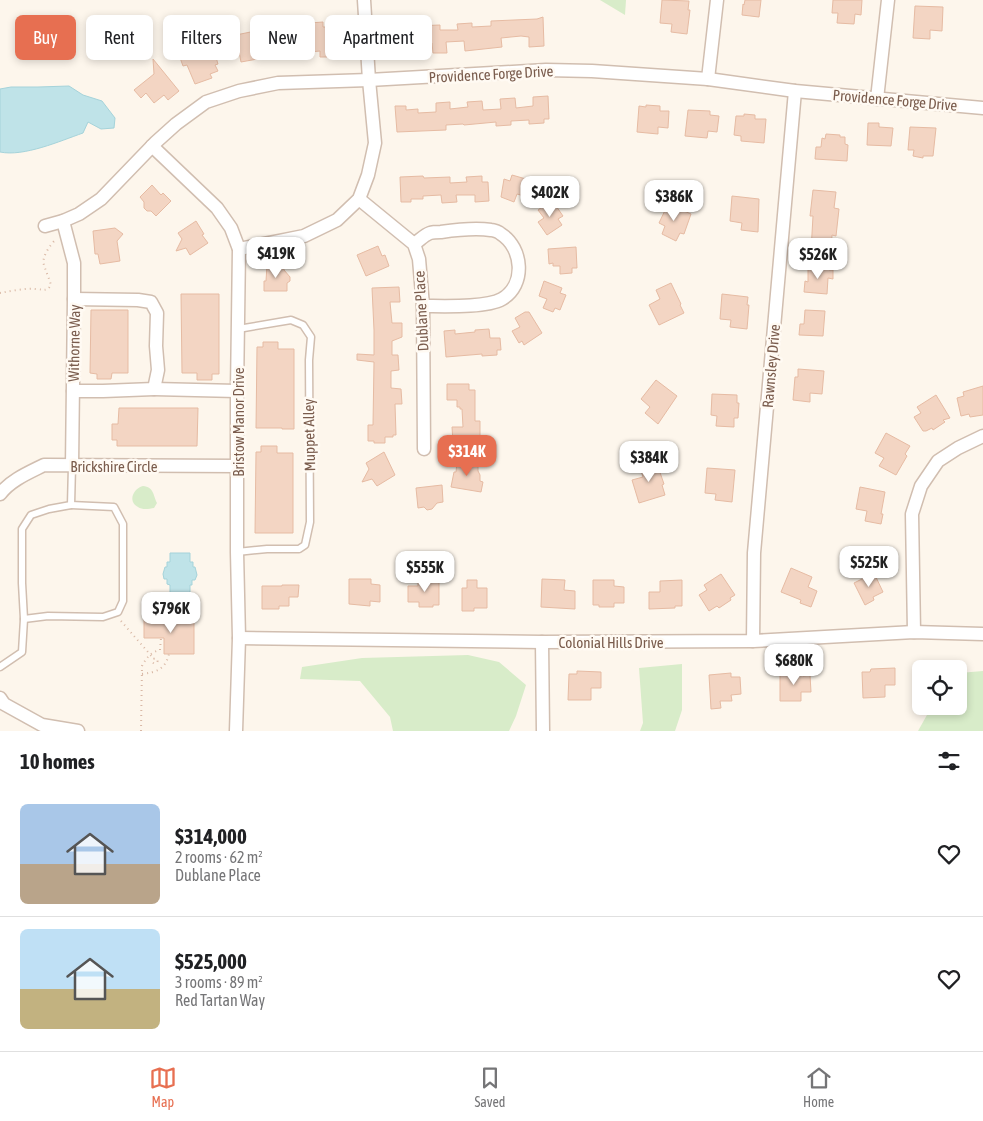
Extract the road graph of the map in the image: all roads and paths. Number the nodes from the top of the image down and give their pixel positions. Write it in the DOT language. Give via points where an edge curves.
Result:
graph roads {
  1 [pos="364,0"];
  2 [pos="717,0"];
  3 [pos="888,0"];
  4 [pos="708,79"];
  5 [pos="369,80"];
  6 [pos="795,91"];
  7 [pos="878,99"];
  8 [pos="983,108"];
  9 [pos="152,146"];
  10 [pos="359,199"];
  11 [pos="45,226"];
  12 [pos="65,227"];
  13 [pos="414,244"];
  14 [pos="239,249"];
  15 [pos="0,293"];
  16 [pos="74,299"];
  17 [pos="423,306"];
  18 [pos="238,329"];
  19 [pos="154,389"];
  20 [pos="73,391"];
  21 [pos="237,391"];
  22 [pos="983,436"];
  23 [pos="424,448"];
  24 [pos="72,466"];
  25 [pos="238,466"];
  26 [pos="0,494"];
  27 [pos="71,504"];
  28 [pos="237,552"];
  29 [pos="115,613"];
  30 [pos="24,619"];
  31 [pos="914,632"];
  32 [pos="983,634"];
  33 [pos="161,638"];
  34 [pos="239,638"];
  35 [pos="753,641"];
  36 [pos="542,642"];
  37 [pos="169,654"];
  38 [pos="150,655"];
  39 [pos="0,666"];
  40 [pos="161,668"];
  41 [pos="142,674"];
  42 [pos="0,698"];
  43 [pos="78,731"];
  44 [pos="141,731"];
  45 [pos="236,731"];
  46 [pos="544,731"];
  1 -- 5 [label="street"];
  2 -- 4 [label="street"];
  3 -- 7 [label="street"];
  4 -- 5 [label="street, Providence Forge Drive" via="546,70"];
  4 -- 6 [label="street, Providence Forge Drive"];
  5 -- 9 [label="street, Providence Forge Drive" via="278,83 239,91 206,102"];
  5 -- 10 [label="street" via="375,143"];
  6 -- 7 [label="street, Providence Forge Drive"];
  6 -- 35 [label="street, Rawnsley Drive" via="754,553"];
  7 -- 8 [label="street, Providence Forge Drive"];
  9 -- 12 [label="street, Providence Forge Drive" via="101,199"];
  9 -- 14 [label="street, Bristow Manor Drive" via="217,208 231,228"];
  10 -- 13 [label="street"];
  10 -- 14 [label="street" via="338,220 304,236"];
  11 -- 12 [label="street, Providence Forge Drive"];
  12 -- 15 [label="path" via="44,257 51,285 48,289"];
  12 -- 16 [label="street, Withorne Way" via="74,263"];
  13 -- 17 [label="street, Dublane Place"];
  13 -- 17 [label="street" via="429,233 492,230 512,244 518,258 517,282 503,298 489,304"];
  14 -- 18 [label="street, Bristow Manor Drive"];
  16 -- 19 [label="street" via="151,302 157,313 158,370"];
  16 -- 20 [label="street, Withorne Way"];
  17 -- 23 [label="street, Dublane Place"];
  18 -- 21 [label="street, Bristow Manor Drive"];
  18 -- 28 [label="lane, Muppet Alley" via="291,320 303,325 311,337 310,522 305,545 298,549"];
  19 -- 20 [label="street"];
  19 -- 21 [label="street"];
  20 -- 24 [label="street, Withorne Way"];
  21 -- 25 [label="street, Bristow Manor Drive"];
  22 -- 31 [label="street" via="938,461 920,486 912,514"];
  24 -- 25 [label="street, Brickshire Circle"];
  24 -- 26 [label="street, Brickshire Circle" via="44,465 6,486"];
  24 -- 27 [label="lane"];
  25 -- 28 [label="street, Bristow Manor Drive"];
  27 -- 29 [label="lane" via="114,507 123,524 123,601"];
  27 -- 30 [label="lane" via="31,515 22,529"];
  28 -- 34 [label="street, Bristow Manor Drive"];
  29 -- 30 [label="lane" via="103,618 48,616"];
  29 -- 38 [label="path"];
  30 -- 39 [label="lane" via="22,652"];
  31 -- 32 [label="street, Colonial Hills Drive"];
  31 -- 35 [label="street, Colonial Hills Drive"];
  33 -- 38 [label="path" via="160,650"];
  34 -- 36 [label="street, Colonial Hills Drive"];
  34 -- 45 [label="street, Bristow Manor Drive"];
  35 -- 36 [label="street, Colonial Hills Drive"];
  36 -- 46 [label="street"];
  37 -- 40 [label="path"];
  38 -- 40 [label="path" via="158,660"];
  38 -- 41 [label="path" via="142,666"];
  40 -- 41 [label="path"];
  41 -- 44 [label="path"];
  42 -- 43 [label="street" via="4,704 42,725"];
}
